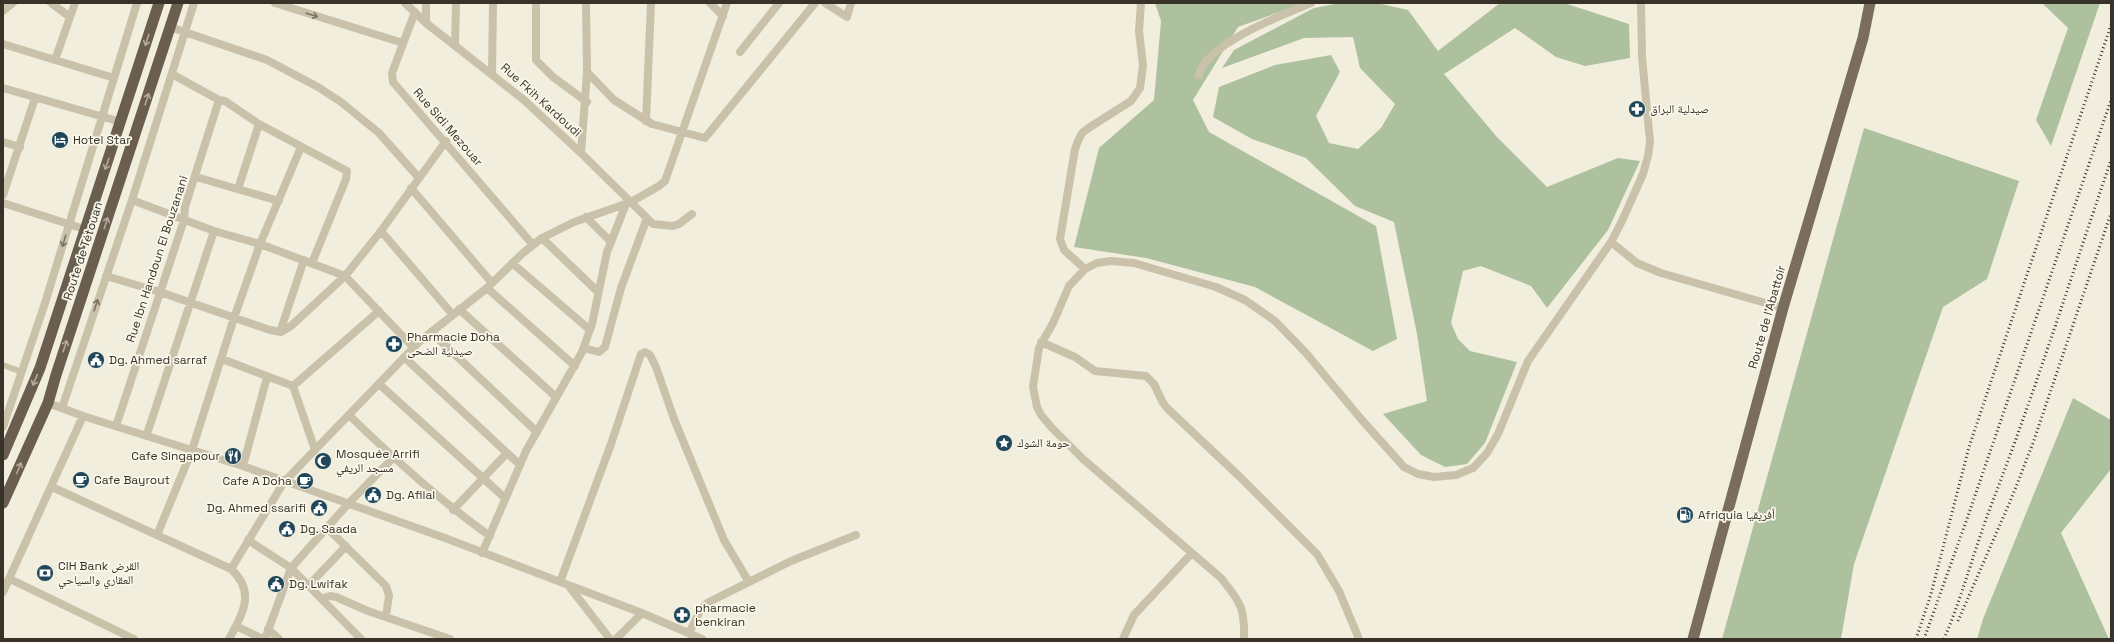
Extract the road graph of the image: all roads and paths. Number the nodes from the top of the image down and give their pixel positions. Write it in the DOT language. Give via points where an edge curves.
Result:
graph roads {
  1 [pos="14,3"];
  2 [pos="50,3"];
  3 [pos="75,3"];
  4 [pos="137,3"];
  5 [pos="159,3"];
  6 [pos="178,3"];
  7 [pos="194,3"];
  8 [pos="275,3"];
  9 [pos="405,3"];
  10 [pos="426,3"];
  11 [pos="456,3"];
  12 [pos="493,3"];
  13 [pos="536,3"];
  14 [pos="586,3"];
  15 [pos="651,3"];
  16 [pos="710,3"];
  17 [pos="727,3"];
  18 [pos="779,3"];
  19 [pos="815,3"];
  20 [pos="825,3"];
  21 [pos="851,3"];
  22 [pos="1141,3"];
  23 [pos="1311,3"];
  24 [pos="1641,3"];
  25 [pos="1870,3"];
  26 [pos="3,11"];
  27 [pos="414,12"];
  28 [pos="723,16"];
  29 [pos="70,17"];
  30 [pos="426,23"];
  31 [pos="170,27"];
  32 [pos="185,32"];
  33 [pos="403,43"];
  34 [pos="3,44"];
  35 [pos="455,44"];
  36 [pos="740,52"];
  37 [pos="55,60"];
  38 [pos="588,72"];
  39 [pos="492,73"];
  40 [pos="172,74"];
  41 [pos="1198,75"];
  42 [pos="114,78"];
  43 [pos="3,88"];
  44 [pos="35,98"];
  45 [pos="220,100"];
  46 [pos="587,102"];
  47 [pos="101,117"];
  48 [pos="646,121"];
  49 [pos="121,122"];
  50 [pos="259,124"];
  51 [pos="682,132"];
  52 [pos="446,141"];
  53 [pos="3,142"];
  54 [pos="20,147"];
  55 [pos="301,147"];
  56 [pos="582,153"];
  57 [pos="196,177"];
  58 [pos="419,178"];
  59 [pos="411,188"];
  60 [pos="238,189"];
  61 [pos="3,195"];
  62 [pos="132,200"];
  63 [pos="279,201"];
  64 [pos="3,203"];
  65 [pos="629,203"];
  66 [pos="692,214"];
  67 [pos="586,217"];
  68 [pos="184,220"];
  69 [pos="650,221"];
  70 [pos="69,224"];
  71 [pos="84,229"];
  72 [pos="214,231"];
  73 [pos="381,231"];
  74 [pos="542,238"];
  75 [pos="611,242"];
  76 [pos="1611,242"];
  77 [pos="260,244"];
  78 [pos="533,244"];
  79 [pos="308,262"];
  80 [pos="512,263"];
  81 [pos="1085,269"];
  82 [pos="106,276"];
  83 [pos="345,276"];
  84 [pos="489,286"];
  85 [pos="160,292"];
  86 [pos="598,292"];
  87 [pos="190,302"];
  88 [pos="1783,308"];
  89 [pos="379,311"];
  90 [pos="456,312"];
  91 [pos="234,318"];
  92 [pos="590,330"];
  93 [pos="280,332"];
  94 [pos="431,332"];
  95 [pos="1041,342"];
  96 [pos="413,348"];
  97 [pos="584,348"];
  98 [pos="404,356"];
  99 [pos="222,359"];
  100 [pos="3,365"];
  101 [pos="575,366"];
  102 [pos="22,372"];
  103 [pos="267,377"];
  104 [pos="379,384"];
  105 [pos="293,386"];
  106 [pos="556,397"];
  107 [pos="48,403"];
  108 [pos="62,408"];
  109 [pos="349,415"];
  110 [pos="83,416"];
  111 [pos="116,426"];
  112 [pos="3,428"];
  113 [pos="537,432"];
  114 [pos="147,434"];
  115 [pos="192,450"];
  116 [pos="315,450"];
  117 [pos="507,453"];
  118 [pos="3,456"];
  119 [pos="393,458"];
  120 [pos="520,465"];
  121 [pos="243,466"];
  122 [pos="483,478"];
  123 [pos="284,482"];
  124 [pos="52,487"];
  125 [pos="505,498"];
  126 [pos="3,503"];
  127 [pos="348,504"];
  128 [pos="453,510"];
  129 [pos="327,528"];
  130 [pos="157,535"];
  131 [pos="856,535"];
  132 [pos="490,536"];
  133 [pos="248,540"];
  134 [pos="346,546"];
  135 [pos="482,553"];
  136 [pos="1191,554"];
  137 [pos="291,568"];
  138 [pos="232,569"];
  139 [pos="10,579"];
  140 [pos="749,582"];
  141 [pos="564,583"];
  142 [pos="310,585"];
  143 [pos="3,592"];
  144 [pos="323,598"];
  145 [pos="642,613"];
  146 [pos="386,616"];
  147 [pos="236,626"];
  148 [pos="268,629"];
  149 [pos="689,633"];
  150 [pos="134,639"];
  151 [pos="229,639"];
  152 [pos="264,639"];
  153 [pos="279,639"];
  154 [pos="361,639"];
  155 [pos="450,639"];
  156 [pos="610,639"];
  157 [pos="616,639"];
  158 [pos="702,639"];
  159 [pos="1123,639"];
  160 [pos="1244,639"];
  161 [pos="1359,639"];
  162 [pos="1693,639"];
  1 -- 26 [label="street"];
  2 -- 29 [label="street"];
  3 -- 29 [label="street"];
  4 -- 42 [label="street"];
  5 -- 49 [label="highway, Route de Tétouan, one-way"];
  6 -- 31 [label="highway, Route de Tétouan"];
  7 -- 32 [label="street"];
  8 -- 33 [label="street, one-way"];
  9 -- 27 [label="street, Rue Fkih Kardoudi"];
  10 -- 30 [label="street"];
  11 -- 35 [label="street"];
  12 -- 39 [label="street"];
  13 -- 46 [label="street" via="536,60 553,77"];
  14 -- 38 [label="street"];
  15 -- 48 [label="street"];
  16 -- 28 [label="street"];
  17 -- 28 [label="street"];
  18 -- 36 [label="street"];
  19 -- 51 [label="street" via="707,137"];
  20 -- 21 [label="street" via="847,17"];
  22 -- 81 [label="street" via="1139,31 1143,66 1140,88 1131,100 1082,133 1075,149 1060,239 1064,250"];
  23 -- 41 [label="street" via="1221,47 1205,61"];
  24 -- 76 [label="street" via="1642,57 1650,142 1643,174"];
  25 -- 88 [label="main road, Route de l’Abattoir" via="1863,38"];
  27 -- 30 [label="street, Rue Fkih Kardoudi"];
  27 -- 33 [label="street, Rue Sidi Mezouar"];
  28 -- 51 [label="street"];
  29 -- 37 [label="street"];
  30 -- 35 [label="street, Rue Fkih Kardoudi"];
  31 -- 32 [label="street"];
  107 -- 31 [label="highway, Route de Tétouan, one-way"];
  32 -- 40 [label="street"];
  32 -- 58 [label="street" via="267,60 318,87 375,129"];
  33 -- 52 [label="street, Rue Sidi Mezouar" via="392,78"];
  34 -- 37 [label="street"];
  35 -- 39 [label="street, Rue Fkih Kardoudi"];
  37 -- 42 [label="street"];
  38 -- 46 [label="street"];
  38 -- 48 [label="street" via="614,100"];
  39 -- 56 [label="street, Rue Fkih Kardoudi"];
  40 -- 45 [label="street"];
  40 -- 62 [label="street"];
  42 -- 47 [label="street"];
  43 -- 44 [label="street"];
  44 -- 47 [label="street"];
  44 -- 54 [label="street"];
  45 -- 50 [label="street"];
  45 -- 57 [label="street, Rue Ibn Handoun El Bouzanani"];
  46 -- 56 [label="street"];
  47 -- 49 [label="street"];
  47 -- 70 [label="street"];
  48 -- 51 [label="street" via="658,127"];
  49 -- 71 [label="highway, Route de Tétouan, one-way"];
  50 -- 55 [label="street"];
  50 -- 60 [label="street"];
  51 -- 65 [label="street" via="665,181"];
  52 -- 58 [label="street"];
  52 -- 78 [label="street, Rue Sidi Mezouar"];
  53 -- 54 [label="street"];
  54 -- 61 [label="street"];
  55 -- 63 [label="street"];
  55 -- 79 [label="street" via="348,174"];
  56 -- 65 [label="street, Rue Fkih Kardoudi"];
  57 -- 60 [label="street"];
  57 -- 68 [label="street, Rue Ibn Handoun El Bouzanani" via="185,207"];
  58 -- 59 [label="street"];
  59 -- 73 [label="street"];
  59 -- 84 [label="street"];
  60 -- 63 [label="street"];
  62 -- 68 [label="street"];
  62 -- 82 [label="street"];
  63 -- 77 [label="street"];
  64 -- 70 [label="street"];
  65 -- 67 [label="street"];
  65 -- 69 [label="street, Rue Fkih Kardoudi"];
  65 -- 75 [label="street"];
  66 -- 69 [label="street" via="673,226"];
  67 -- 74 [label="street"];
  67 -- 75 [label="street"];
  68 -- 72 [label="street"];
  68 -- 85 [label="street, Rue Ibn Handoun El Bouzanani"];
  69 -- 97 [label="street" via="621,288 605,348 599,352"];
  70 -- 71 [label="street"];
  70 -- 102 [label="street, one-way"];
  71 -- 118 [label="highway, Route de Tétouan, one-way" via="40,368"];
  72 -- 77 [label="street"];
  72 -- 87 [label="street"];
  73 -- 83 [label="street"];
  73 -- 90 [label="street"];
  74 -- 78 [label="street"];
  74 -- 86 [label="street"];
  75 -- 86 [label="street"];
  76 -- 81 [label="street" via="1528,361 1498,434 1487,453 1473,468 1456,475 1434,477 1418,474 1404,467 1306,353 1275,321 1245,300 1216,287 1134,263 1111,261 1097,263"];
  76 -- 88 [label="street" via="1637,263 1661,273"];
  77 -- 79 [label="street"];
  77 -- 91 [label="street"];
  78 -- 80 [label="street"];
  79 -- 83 [label="street"];
  79 -- 93 [label="street"];
  80 -- 84 [label="street"];
  80 -- 92 [label="street"];
  81 -- 95 [label="street" via="1069,286 1053,323"];
  82 -- 85 [label="street"];
  108 -- 82 [label="street, one-way"];
  83 -- 89 [label="street"];
  83 -- 93 [label="street" via="291,326"];
  84 -- 90 [label="street"];
  84 -- 101 [label="street"];
  85 -- 87 [label="street"];
  85 -- 111 [label="street, Rue Ibn Handoun El Bouzanani"];
  86 -- 92 [label="street"];
  87 -- 91 [label="street"];
  87 -- 114 [label="street"];
  88 -- 162 [label="main road, Route de l’Abattoir"];
  89 -- 96 [label="street"];
  89 -- 105 [label="street"];
  90 -- 94 [label="street"];
  90 -- 106 [label="street"];
  91 -- 93 [label="street"];
  91 -- 99 [label="street"];
  92 -- 97 [label="street"];
  94 -- 96 [label="street"];
  94 -- 113 [label="street"];
  95 -- 136 [label="street" via="1033,387 1041,415 1083,459"];
  95 -- 161 [label="street" via="1075,357 1095,371 1146,376 1154,384 1168,409 1317,554 1339,591"];
  96 -- 98 [label="street"];
  97 -- 101 [label="street"];
  98 -- 104 [label="street"];
  98 -- 117 [label="street"];
  99 -- 103 [label="street"];
  99 -- 115 [label="street"];
  100 -- 102 [label="street"];
  101 -- 106 [label="street"];
  102 -- 112 [label="street"];
  103 -- 105 [label="street"];
  103 -- 121 [label="street"];
  104 -- 109 [label="street"];
  104 -- 122 [label="street"];
  105 -- 116 [label="street"];
  106 -- 113 [label="street"];
  107 -- 108 [label="street"];
  126 -- 107 [label="highway, Route de Tétouan, one-way"];
  108 -- 110 [label="street"];
  109 -- 116 [label="street"];
  109 -- 119 [label="street"];
  110 -- 111 [label="street"];
  110 -- 124 [label="street"];
  111 -- 114 [label="street"];
  113 -- 120 [label="street"];
  114 -- 115 [label="street"];
  115 -- 121 [label="street"];
  115 -- 130 [label="street"];
  116 -- 123 [label="street"];
  117 -- 120 [label="street"];
  117 -- 122 [label="street"];
  119 -- 127 [label="street"];
  119 -- 128 [label="street"];
  120 -- 125 [label="street"];
  121 -- 123 [label="street"];
  122 -- 125 [label="street"];
  122 -- 128 [label="street"];
  123 -- 127 [label="street"];
  123 -- 133 [label="street"];
  124 -- 130 [label="street"];
  124 -- 139 [label="street"];
  125 -- 132 [label="street"];
  127 -- 129 [label="street"];
  127 -- 135 [label="street"];
  128 -- 132 [label="street"];
  129 -- 134 [label="street"];
  129 -- 137 [label="street"];
  130 -- 138 [label="street"];
  131 -- 140 [label="street" via="791,561"];
  132 -- 135 [label="street"];
  133 -- 137 [label="street"];
  133 -- 138 [label="street"];
  134 -- 142 [label="street"];
  134 -- 146 [label="street" via="386,586 389,596"];
  135 -- 141 [label="street"];
  136 -- 159 [label="street" via="1134,615"];
  136 -- 160 [label="street" via="1221,578 1240,602 1243,610"];
  137 -- 142 [label="street"];
  137 -- 148 [label="street"];
  138 -- 147 [label="street" via="243,583 246,597"];
  139 -- 143 [label="street"];
  139 -- 150 [label="street"];
  140 -- 141 [label="street" via="724,540 674,419 656,367 649,354 644,352 641,354"];
  140 -- 149 [label="street" via="701,609"];
  141 -- 145 [label="street"];
  141 -- 156 [label="street"];
  142 -- 144 [label="street"];
  144 -- 146 [label="street" via="336,597"];
  144 -- 154 [label="street"];
  145 -- 149 [label="street"];
  145 -- 157 [label="street"];
  146 -- 155 [label="street"];
  147 -- 151 [label="street"];
  147 -- 152 [label="street"];
  148 -- 152 [label="street"];
  148 -- 153 [label="street"];
  149 -- 158 [label="street"];
}
